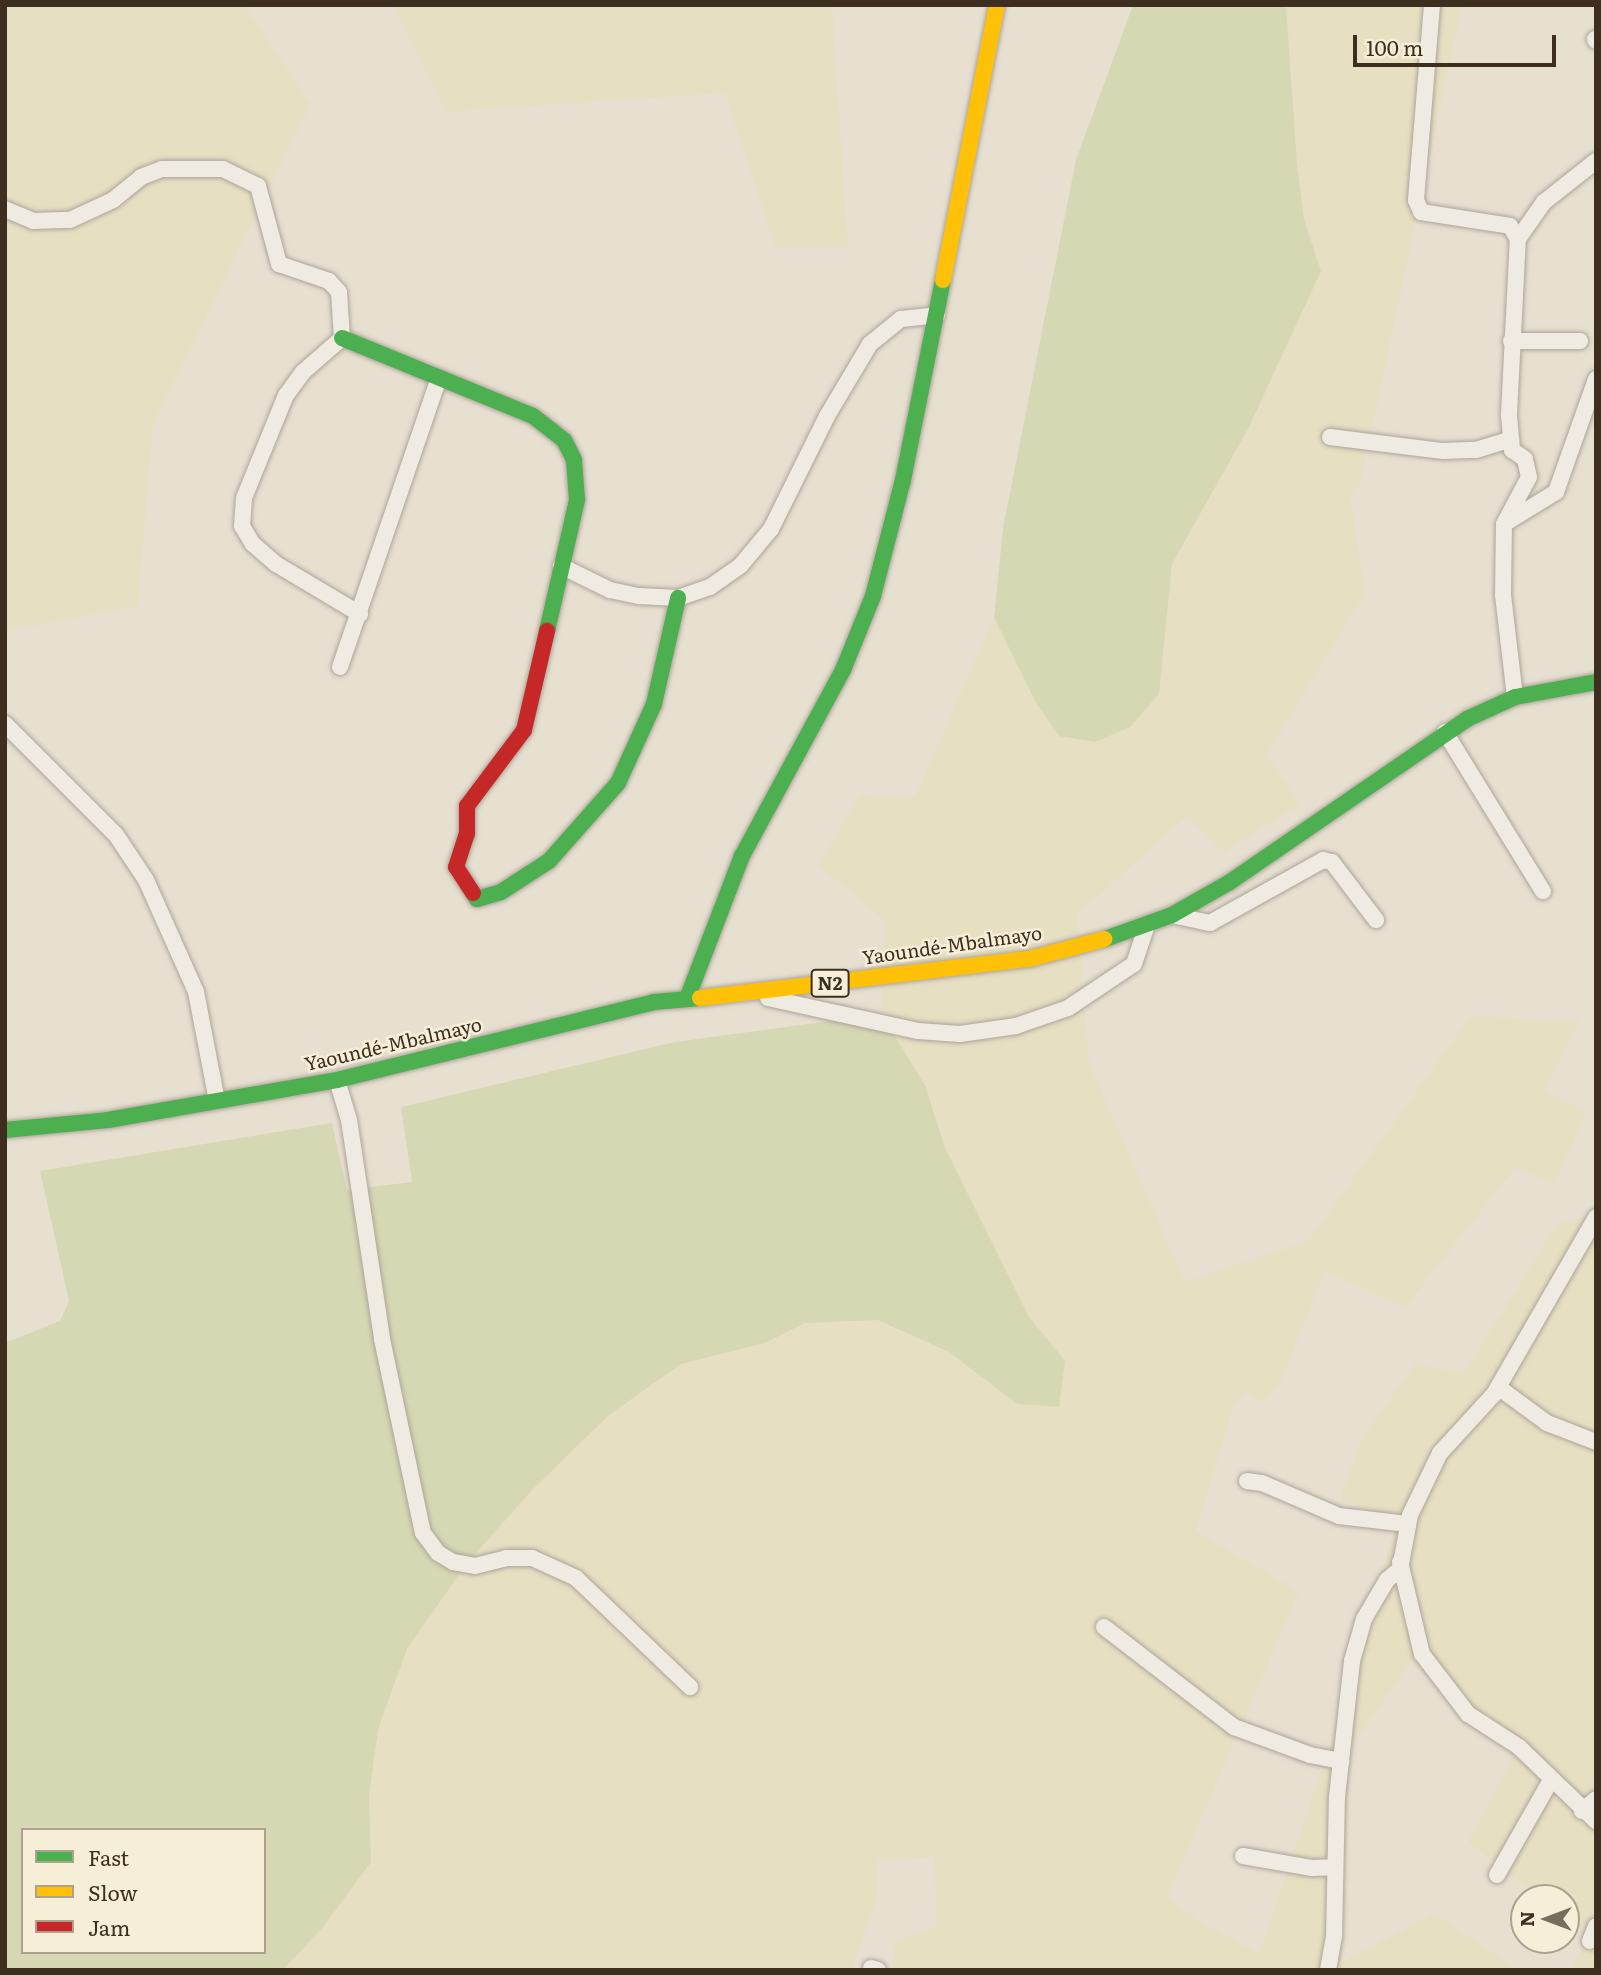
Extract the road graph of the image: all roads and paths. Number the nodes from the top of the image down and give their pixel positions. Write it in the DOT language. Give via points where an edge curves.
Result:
graph roads {
  1 [pos="997,5"];
  2 [pos="1432,5"];
  3 [pos="1596,161"];
  4 [pos="5,209"];
  5 [pos="1518,239"];
  6 [pos="937,314"];
  7 [pos="342,338"];
  8 [pos="1511,341"];
  9 [pos="1580,341"];
  10 [pos="439,378"];
  11 [pos="1596,379"];
  12 [pos="1330,437"];
  13 [pos="1511,439"];
  14 [pos="1504,524"];
  15 [pos="561,566"];
  16 [pos="678,598"];
  17 [pos="360,614"];
  18 [pos="340,667"];
  19 [pos="1596,682"];
  20 [pos="1515,698"];
  21 [pos="5,724"];
  22 [pos="1446,732"];
  23 [pos="1543,891"];
  24 [pos="1172,915"];
  25 [pos="1376,920"];
  26 [pos="1147,925"];
  27 [pos="755,994"];
  28 [pos="687,999"];
  29 [pos="337,1080"];
  30 [pos="217,1101"];
  31 [pos="5,1130"];
  32 [pos="1596,1217"];
  33 [pos="1498,1387"];
  34 [pos="1596,1443"];
  35 [pos="1247,1481"];
  36 [pos="1408,1524"];
  37 [pos="1400,1562"];
  38 [pos="1104,1627"];
  39 [pos="690,1687"];
  40 [pos="1341,1761"];
  41 [pos="1551,1780"];
  42 [pos="1596,1799"];
  43 [pos="1582,1811"];
  44 [pos="1596,1821"];
  45 [pos="1243,1856"];
  46 [pos="1334,1867"];
  47 [pos="1497,1874"];
  48 [pos="1596,1926"];
  49 [pos="1590,1941"];
  50 [pos="1328,1970"];
  1 -- 6 [label="main road"];
  2 -- 5 [label="street" via="1416,200 1421,212 1510,226"];
  3 -- 5 [label="street" via="1544,202"];
  4 -- 7 [label="street" via="33,221 53,223 96,209 149,172 223,169 238,174 258,186 263,195 279,264 323,278 339,292"];
  5 -- 8 [label="street"];
  6 -- 16 [label="street" via="901,320 870,344 758,548 710,587"];
  6 -- 28 [label="main road" via="891,535 873,596 843,670 742,856"];
  7 -- 10 [label="main road"];
  7 -- 17 [label="street" via="303,372 286,394 240,514 253,544 276,564"];
  8 -- 9 [label="street"];
  8 -- 13 [label="street"];
  10 -- 15 [label="main road" via="533,416 570,449 577,493"];
  10 -- 17 [label="street"];
  11 -- 14 [label="street" via="1556,492"];
  12 -- 13 [label="street" via="1443,452 1476,450"];
  13 -- 14 [label="street" via="1512,450 1525,459 1529,477"];
  14 -- 20 [label="street" via="1503,595"];
  15 -- 16 [label="street" via="625,594"];
  15 -- 16 [label="main road" via="524,730 467,806 467,834 456,867 477,899 502,892 550,861 618,783 654,705"];
  17 -- 18 [label="street"];
  19 -- 20 [label="main road, Yaoundé-Mbalmayo / N2"];
  20 -- 22 [label="main road, Yaoundé-Mbalmayo / N2"];
  21 -- 30 [label="street" via="116,835 146,880 196,992"];
  22 -- 23 [label="street"];
  22 -- 24 [label="main road, Yaoundé-Mbalmayo / N2" via="1230,882"];
  24 -- 25 [label="street" via="1210,923 1323,860 1332,862"];
  24 -- 26 [label="main road, Yaoundé-Mbalmayo / N2"];
  26 -- 27 [label="main road, Yaoundé-Mbalmayo / N2" via="1033,958"];
  26 -- 27 [label="street" via="1134,964 1068,1008 1016,1026 960,1034 918,1031"];
  27 -- 28 [label="main road, Yaoundé-Mbalmayo / N2"];
  28 -- 29 [label="main road, Yaoundé-Mbalmayo / N2" via="621,1008"];
  29 -- 30 [label="main road, Yaoundé-Mbalmayo / N2"];
  29 -- 39 [label="street" via="349,1120 382,1339 423,1533 438,1553 453,1562 475,1566 506,1558 532,1558 576,1578"];
  30 -- 31 [label="main road, Yaoundé-Mbalmayo / N2" via="108,1120"];
  32 -- 33 [label="street"];
  33 -- 34 [label="street" via="1547,1423"];
  33 -- 36 [label="street" via="1440,1454"];
  35 -- 36 [label="street" via="1339,1516"];
  36 -- 37 [label="street"];
  37 -- 40 [label="street" via="1364,1619 1352,1661"];
  37 -- 41 [label="street" via="1422,1654 1468,1714 1519,1747"];
  38 -- 40 [label="street" via="1234,1727 1310,1755"];
  40 -- 46 [label="street"];
  41 -- 43 [label="street"];
  41 -- 47 [label="street"];
  42 -- 43 [label="street"];
  43 -- 44 [label="street"];
  45 -- 46 [label="street" via="1311,1868"];
  46 -- 50 [label="street" via="1334,1937"];
  48 -- 49 [label="street"];
}
